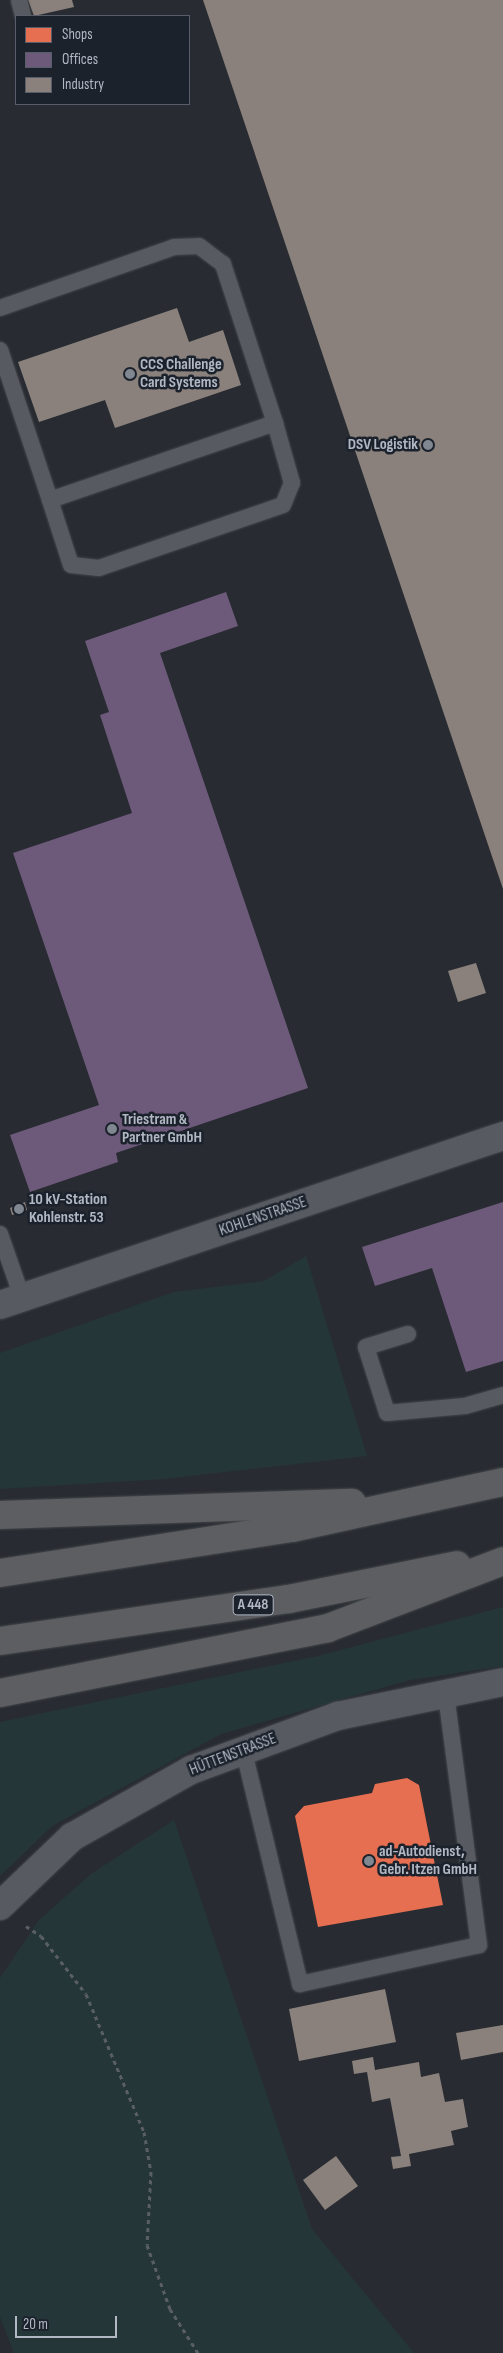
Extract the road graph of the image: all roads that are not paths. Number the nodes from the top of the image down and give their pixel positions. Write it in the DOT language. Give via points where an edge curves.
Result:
graph roads {
  1 [pos="19,0"];
  2 [pos="23,15"];
  3 [pos="0,308"];
  4 [pos="0,350"];
  5 [pos="274,423"];
  6 [pos="50,500"];
  7 [pos="503,1136"];
  8 [pos="0,1234"];
  9 [pos="11,1301"];
  10 [pos="408,1334"];
  11 [pos="503,1395"];
  12 [pos="503,1482"];
  13 [pos="424,1501"];
  14 [pos="0,1515"];
  15 [pos="503,1554"];
  16 [pos="503,1561"];
  17 [pos="0,1573"];
  18 [pos="0,1641"];
  19 [pos="503,1682"];
  20 [pos="0,1693"];
  21 [pos="446,1693"];
  22 [pos="243,1748"];
  23 [pos="8,1913"];
  1 -- 2 [label="lane"];
  3 -- 5 [label="lane" via="174,247 199,246 223,264"];
  4 -- 6 [label="lane"];
  5 -- 6 [label="lane"];
  5 -- 6 [label="lane" via="292,483 283,505 100,568 71,565"];
  7 -- 9 [label="street, KOHLENSTRASSE"];
  8 -- 9 [label="lane, KOHLENSTRASSE"];
  10 -- 11 [label="lane" via="366,1347 387,1413 465,1406"];
  12 -- 13 [label="highway"];
  13 -- 14 [label="highway"];
  13 -- 17 [label="highway" via="292,1528"];
  15 -- 18 [label="highway, A 448" via="289,1599"];
  16 -- 20 [label="highway" via="328,1628"];
  19 -- 21 [label="street, HÜTTENSTRASSE"];
  21 -- 22 [label="street, HÜTTENSTRASSE" via="338,1716"];
  21 -- 22 [label="lane" via="479,1945 300,1984"];
  22 -- 23 [label="street, HÜTTENSTRASSE" via="139,1796 72,1836"];
}
